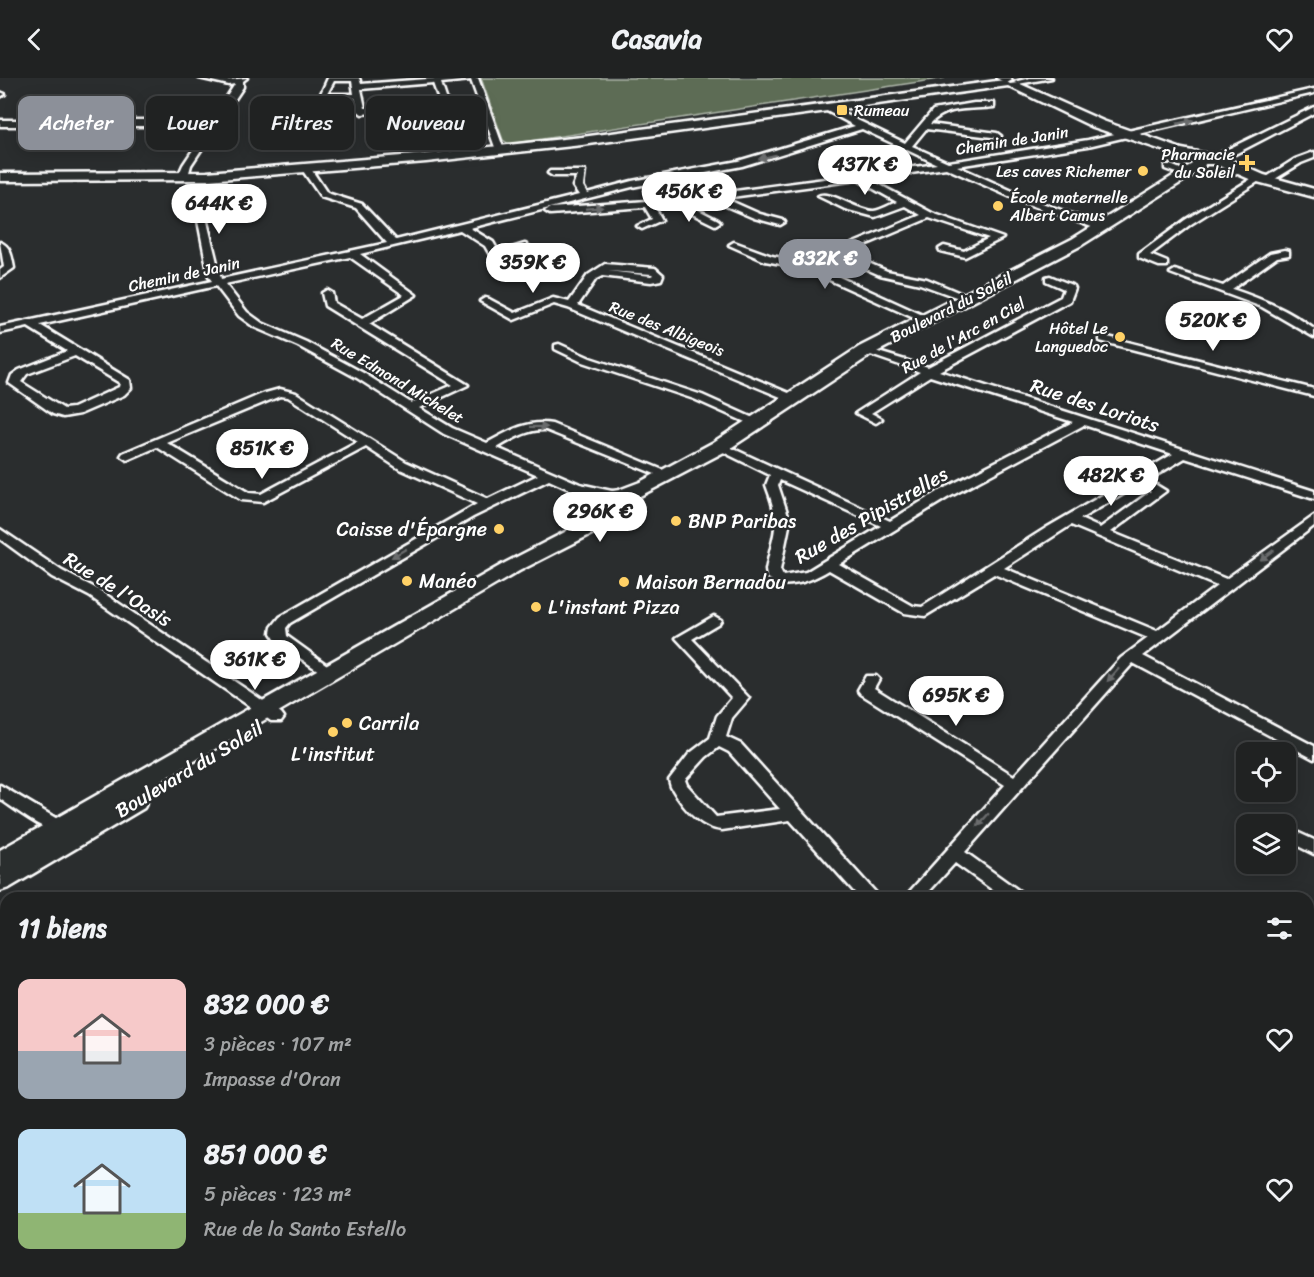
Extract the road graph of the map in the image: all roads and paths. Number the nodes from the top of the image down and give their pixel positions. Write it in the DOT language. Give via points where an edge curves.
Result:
graph roads {
  1 [pos="203,78"];
  2 [pos="473,78"];
  3 [pos="1048,78"];
  4 [pos="242,79"];
  5 [pos="221,81"];
  6 [pos="436,81"];
  7 [pos="1009,82"];
  8 [pos="234,92"];
  9 [pos="1314,94"];
  10 [pos="231,96"];
  11 [pos="991,105"];
  12 [pos="828,108"];
  13 [pos="1314,110"];
  14 [pos="0,123"];
  15 [pos="146,123"];
  16 [pos="863,126"];
  17 [pos="923,126"];
  18 [pos="1128,135"];
  19 [pos="997,136"];
  20 [pos="906,147"];
  21 [pos="197,150"];
  22 [pos="500,150"];
  23 [pos="1314,155"];
  24 [pos="1211,164"];
  25 [pos="946,165"];
  26 [pos="306,168"];
  27 [pos="1168,168"];
  28 [pos="553,173"];
  29 [pos="183,176"];
  30 [pos="0,177"];
  31 [pos="859,177"];
  32 [pos="1263,179"];
  33 [pos="1314,193"];
  34 [pos="584,196"];
  35 [pos="823,196"];
  36 [pos="196,197"];
  37 [pos="714,197"];
  38 [pos="675,202"];
  39 [pos="906,202"];
  40 [pos="648,204"];
  41 [pos="565,206"];
  42 [pos="929,215"];
  43 [pos="715,222"];
  44 [pos="780,222"];
  45 [pos="642,226"];
  46 [pos="462,227"];
  47 [pos="1101,227"];
  48 [pos="394,244"];
  49 [pos="0,245"];
  50 [pos="734,245"];
  51 [pos="525,247"];
  52 [pos="944,249"];
  53 [pos="351,253"];
  54 [pos="1285,253"];
  55 [pos="859,261"];
  56 [pos="815,263"];
  57 [pos="1163,264"];
  58 [pos="601,273"];
  59 [pos="1175,273"];
  60 [pos="0,274"];
  61 [pos="1050,279"];
  62 [pos="217,282"];
  63 [pos="1224,290"];
  64 [pos="327,293"];
  65 [pos="967,298"];
  66 [pos="485,301"];
  67 [pos="572,306"];
  68 [pos="925,320"];
  69 [pos="31,324"];
  70 [pos="361,324"];
  71 [pos="0,330"];
  72 [pos="1314,334"];
  73 [pos="1104,339"];
  74 [pos="559,347"];
  75 [pos="865,351"];
  76 [pos="75,352"];
  77 [pos="928,372"];
  78 [pos="1314,393"];
  79 [pos="792,398"];
  80 [pos="410,408"];
  81 [pos="876,419"];
  82 [pos="1083,421"];
  83 [pos="756,422"];
  84 [pos="367,442"];
  85 [pos="159,443"];
  86 [pos="719,447"];
  87 [pos="486,448"];
  88 [pos="1184,453"];
  89 [pos="127,456"];
  90 [pos="777,472"];
  91 [pos="548,475"];
  92 [pos="669,475"];
  93 [pos="1139,480"];
  94 [pos="576,487"];
  95 [pos="1314,495"];
  96 [pos="487,504"];
  97 [pos="611,505"];
  98 [pos="1070,520"];
  99 [pos="1314,520"];
  100 [pos="891,526"];
  101 [pos="0,533"];
  102 [pos="1100,534"];
  103 [pos="530,560"];
  104 [pos="829,564"];
  105 [pos="995,568"];
  106 [pos="1227,585"];
  107 [pos="714,620"];
  108 [pos="1159,637"];
  109 [pos="1132,656"];
  110 [pos="329,673"];
  111 [pos="872,679"];
  112 [pos="271,713"];
  113 [pos="717,741"];
  114 [pos="1314,753"];
  115 [pos="1015,784"];
  116 [pos="0,791"];
  117 [pos="796,816"];
  118 [pos="59,828"];
  119 [pos="82,833"];
  120 [pos="1296,838"];
  121 [pos="1314,848"];
  122 [pos="954,854"];
  123 [pos="0,862"];
  124 [pos="0,881"];
  125 [pos="865,892"];
  126 [pos="919,892"];
  127 [pos="1008,892"];
  1 -- 5 [label="street"];
  2 -- 6 [label="street"];
  2 -- 22 [label="street"];
  3 -- 7 [label="street"];
  4 -- 5 [label="street"];
  4 -- 8 [label="street"];
  5 -- 8 [label="street"];
  6 -- 6 [label="street" via="443,101 436,105 362,111 358,91"];
  7 -- 12 [label="main road"];
  7 -- 18 [label="main road"];
  8 -- 10 [label="street"];
  18 -- 9 [label="street, Chemin de Janin, one-way"];
  11 -- 17 [label="street" via="936,112"];
  12 -- 16 [label="street"];
  12 -- 22 [label="main road"];
  13 -- 24 [label="street, Boulevard du Soleil"];
  14 -- 15 [label="street"];
  16 -- 20 [label="street"];
  16 -- 34 [label="street, one-way" via="739,164"];
  17 -- 19 [label="street"];
  17 -- 20 [label="street"];
  18 -- 24 [label="main road"];
  18 -- 25 [label="street, Chemin de Janin"];
  20 -- 25 [label="street"];
  21 -- 29 [label="street"];
  22 -- 26 [label="main road"];
  23 -- 32 [label="street"];
  24 -- 27 [label="street"];
  24 -- 32 [label="main road"];
  24 -- 47 [label="main road, Boulevard du Soleil"];
  25 -- 31 [label="street, Chemin de Janin"];
  25 -- 47 [label="street" via="1024,200"];
  26 -- 29 [label="main road"];
  26 -- 48 [label="street" via="324,195 359,206"];
  28 -- 34 [label="street" via="582,173 578,186"];
  29 -- 30 [label="main road"];
  31 -- 37 [label="street, Chemin de Janin"];
  31 -- 39 [label="street"];
  32 -- 33 [label="main road"];
  32 -- 57 [label="street" via="1188,222 1143,256"];
  34 -- 41 [label="street"];
  35 -- 39 [label="street" via="875,214"];
  36 -- 62 [label="street"];
  37 -- 38 [label="street, Chemin de Janin"];
  37 -- 44 [label="street"];
  38 -- 40 [label="street, Chemin de Janin"];
  38 -- 43 [label="street"];
  39 -- 42 [label="street"];
  41 -- 40 [label="street, Chemin de Janin, one-way"];
  40 -- 45 [label="street" via="657,220"];
  41 -- 46 [label="street, Chemin de Janin"];
  42 -- 52 [label="street" via="998,238 965,254"];
  42 -- 56 [label="street"];
  46 -- 48 [label="street, Chemin de Janin"];
  46 -- 51 [label="street" via="501,255"];
  47 -- 65 [label="main road, Boulevard du Soleil"];
  48 -- 53 [label="street, Chemin de Janin"];
  49 -- 60 [label="street" via="9,268"];
  50 -- 68 [label="street" via="757,256 805,265"];
  53 -- 62 [label="street, Chemin de Janin"];
  53 -- 70 [label="street" via="411,295"];
  54 -- 63 [label="street" via="1274,255"];
  55 -- 65 [label="street" via="884,273 928,283"];
  58 -- 67 [label="street, Rue des Albigeois" via="592,278"];
  59 -- 63 [label="street"];
  61 -- 77 [label="street, Rue de l'Arc en Ciel" via="1070,288 1066,299"];
  62 -- 69 [label="street, Chemin de Janin"];
  62 -- 80 [label="street, Rue Edmond Michelet" via="243,314 258,325 342,365"];
  63 -- 72 [label="street" via="1273,307"];
  64 -- 70 [label="street" via="329,304"];
  65 -- 68 [label="main road, Boulevard du Soleil"];
  66 -- 67 [label="street" via="514,317 553,301"];
  67 -- 79 [label="street, Rue des Albigeois"];
  68 -- 75 [label="main road, Boulevard du Soleil"];
  69 -- 71 [label="street, Chemin de Janin"];
  69 -- 76 [label="street"];
  70 -- 80 [label="street" via="462,385"];
  73 -- 78 [label="street"];
  74 -- 83 [label="street"];
  75 -- 77 [label="street, Rue des Loriots"];
  75 -- 79 [label="main road, Boulevard du Soleil"];
  76 -- 76 [label="street" via="126,382 125,388 76,411 63,412 15,383 23,372"];
  77 -- 81 [label="street, Rue de l'Arc en Ciel" via="862,413"];
  77 -- 82 [label="street, Rue des Loriots"];
  79 -- 83 [label="main road, Boulevard du Soleil"];
  80 -- 87 [label="street, Rue Edmond Michelet"];
  82 -- 88 [label="street, Rue des Loriots"];
  82 -- 100 [label="street, Rue des Pipistrelles"];
  83 -- 86 [label="main road, Boulevard du Soleil"];
  84 -- 85 [label="street" via="292,395 280,392"];
  84 -- 85 [label="street" via="263,498 246,497"];
  84 -- 96 [label="street" via="402,465"];
  85 -- 89 [label="street"];
  86 -- 90 [label="street"];
  86 -- 92 [label="main road, Boulevard du Soleil"];
  86 -- 97 [label="main road, Boulevard du Soleil" via="708,458"];
  87 -- 91 [label="street, Rue Edmond Michelet"];
  87 -- 92 [label="street, one-way" via="538,425"];
  88 -- 93 [label="street"];
  88 -- 95 [label="street, Rue des Loriots"];
  90 -- 100 [label="street"];
  90 -- 104 [label="street, Rue des Pipistrelles" via="772,485 783,524 780,545 771,565 773,573 778,579 792,582"];
  91 -- 94 [label="street, Rue Edmond Michelet"];
  91 -- 96 [label="street"];
  92 -- 97 [label="main road, Boulevard du Soleil"];
  93 -- 98 [label="street"];
  93 -- 102 [label="street" via="1160,491"];
  94 -- 97 [label="street, Rue Edmond Michelet"];
  94 -- 97 [label="street, Rue Edmond Michelet"];
  96 -- 110 [label="street, one-way" via="285,620 278,633 282,639"];
  97 -- 103 [label="main road, Boulevard du Soleil"];
  98 -- 102 [label="street"];
  98 -- 105 [label="street"];
  99 -- 106 [label="street, one-way"];
  100 -- 104 [label="street, Rue des Pipistrelles"];
  101 -- 112 [label="street, Rue de l'Oasis"];
  102 -- 106 [label="street"];
  103 -- 110 [label="main road, Boulevard du Soleil"];
  103 -- 112 [label="main road, Boulevard du Soleil"];
  104 -- 105 [label="street" via="917,612 932,610"];
  105 -- 108 [label="street"];
  106 -- 108 [label="street"];
  107 -- 113 [label="street" via="682,638 741,698 725,716"];
  108 -- 109 [label="street"];
  109 -- 114 [label="street"];
  109 -- 115 [label="street, one-way"];
  110 -- 112 [label="main road, Boulevard du Soleil"];
  111 -- 115 [label="street" via="866,690"];
  112 -- 118 [label="main road, Boulevard du Soleil"];
  112 -- 119 [label="main road, Boulevard du Soleil"];
  113 -- 117 [label="street" via="728,742 735,748"];
  113 -- 117 [label="street" via="677,780 705,818 722,824"];
  115 -- 122 [label="street, one-way"];
  116 -- 118 [label="street"];
  117 -- 125 [label="street"];
  118 -- 119 [label="street"];
  118 -- 123 [label="main road, Boulevard du Soleil"];
  119 -- 124 [label="main road, Boulevard du Soleil"];
  120 -- 121 [label="street"];
  122 -- 126 [label="street"];
  122 -- 127 [label="street"];
}
